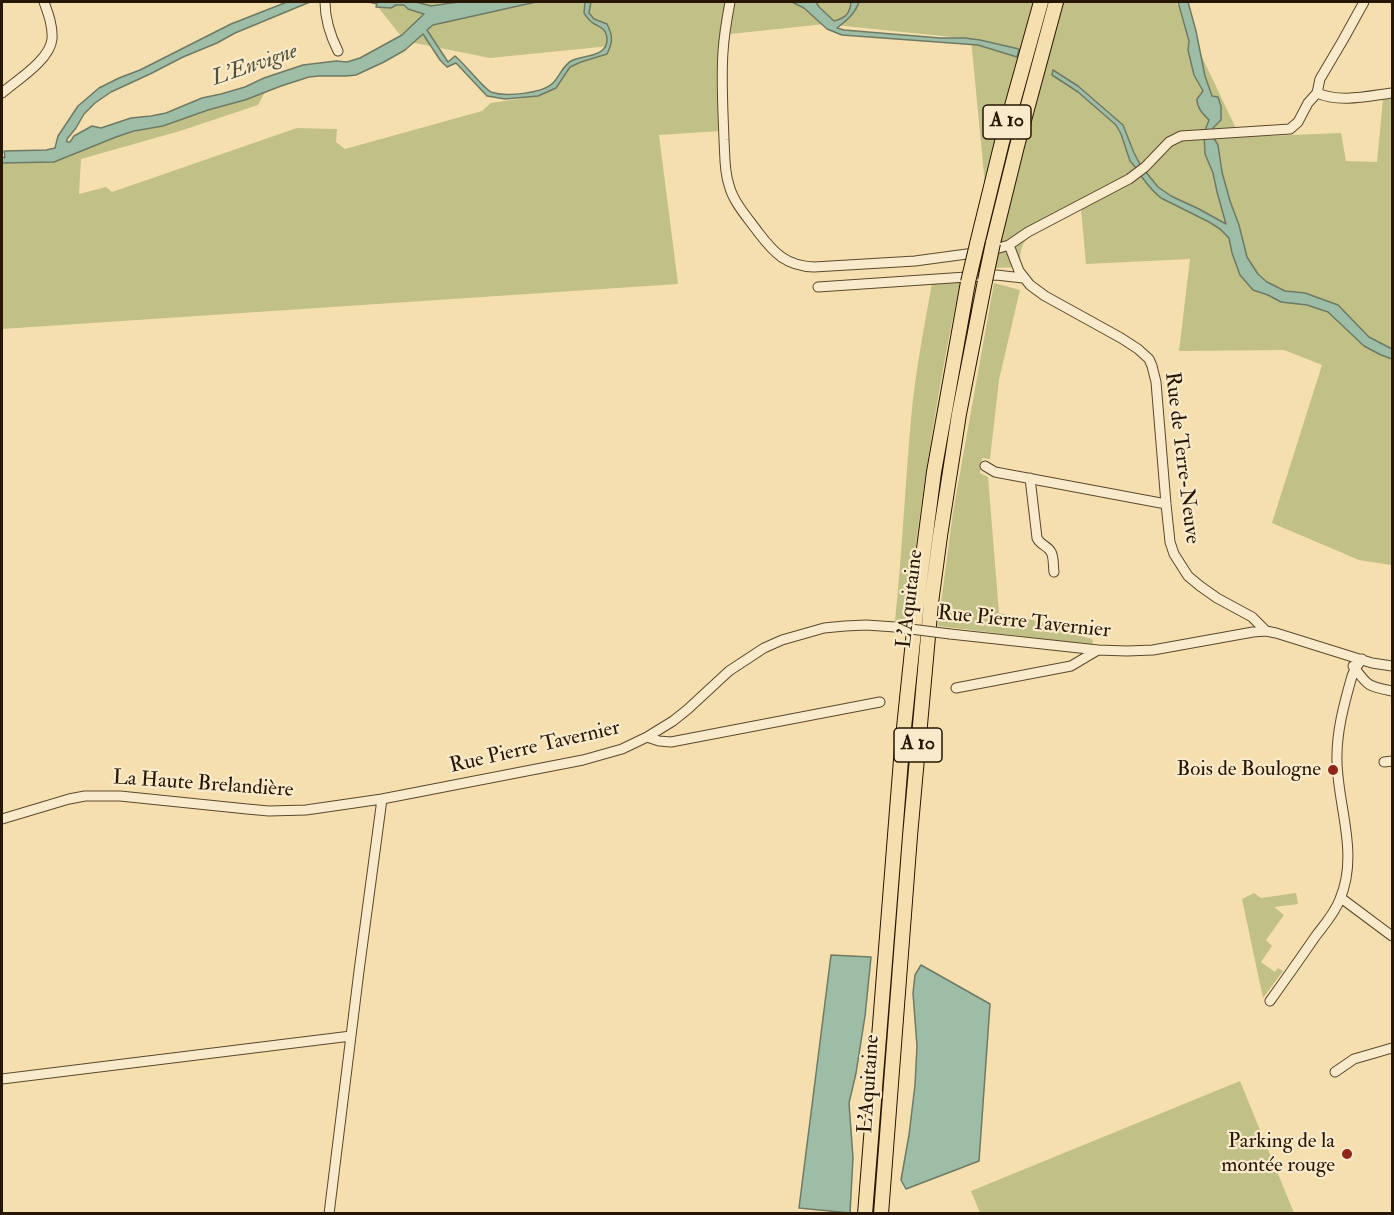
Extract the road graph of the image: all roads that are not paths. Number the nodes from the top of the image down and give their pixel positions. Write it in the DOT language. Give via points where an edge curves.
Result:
graph roads {
  1 [pos="44,2"];
  2 [pos="325,2"];
  3 [pos="730,2"];
  4 [pos="1041,2"];
  5 [pos="1056,2"];
  6 [pos="1364,2"];
  7 [pos="338,51"];
  8 [pos="2,93"];
  9 [pos="1317,93"];
  10 [pos="1392,93"];
  11 [pos="1009,244"];
  12 [pos="1023,278"];
  13 [pos="818,287"];
  14 [pos="985,466"];
  15 [pos="1030,478"];
  16 [pos="1166,504"];
  17 [pos="1054,572"];
  18 [pos="1266,631"];
  19 [pos="1098,650"];
  20 [pos="1341,654"];
  21 [pos="1362,660"];
  22 [pos="1392,666"];
  23 [pos="1355,669"];
  24 [pos="956,688"];
  25 [pos="1392,691"];
  26 [pos="880,702"];
  27 [pos="647,737"];
  28 [pos="382,799"];
  29 [pos="2,819"];
  30 [pos="1341,898"];
  31 [pos="1392,936"];
  32 [pos="1270,1001"];
  33 [pos="351,1036"];
  34 [pos="1392,1048"];
  35 [pos="1335,1072"];
  36 [pos="2,1079"];
  37 [pos="329,1214"];
  38 [pos="866,1214"];
  39 [pos="881,1214"];
  1 -- 8 [label="street" via="52,31 49,51"];
  2 -- 7 [label="street" via="327,24"];
  3 -- 11 [label="street" via="722,66 728,184 737,202 780,257 814,267 915,261 989,251"];
  4 -- 38 [label="highway, L'Aquitaine / A 10, bridge" via="968,282 934,472 896,824"];
  5 -- 39 [label="highway, L'Aquitaine / A 10, bridge" via="993,243 959,414 940,536 910,836"];
  6 -- 9 [label="street" via="1320,79"];
  9 -- 10 [label="street" via="1338,98"];
  9 -- 11 [label="street" via="1290,129 1175,138 1122,183"];
  11 -- 12 [label="street, Rue de Terre-Neuve"];
  12 -- 13 [label="street" via="996,275"];
  12 -- 16 [label="street, Rue de Terre-Neuve" via="1149,359 1156,382"];
  14 -- 15 [label="street" via="994,472"];
  15 -- 16 [label="street"];
  15 -- 17 [label="street" via="1037,538 1053,555"];
  16 -- 18 [label="street, Rue de Terre-Neuve" via="1170,542 1188,576 1252,617"];
  18 -- 19 [label="street, Rue Pierre Tavernier" via="1153,650"];
  18 -- 20 [label="street, Rue Pierre Tavernier"];
  19 -- 24 [label="street" via="1071,666"];
  19 -- 27 [label="street, Rue Pierre Tavernier, bridge" via="895,627 824,628 764,648 729,671 673,721"];
  20 -- 21 [label="street, Rue Pierre Tavernier"];
  20 -- 23 [label="street, Rue Pierre Tavernier"];
  21 -- 22 [label="street, Rue Pierre Tavernier"];
  21 -- 23 [label="street"];
  23 -- 25 [label="street, Rue Pierre Tavernier" via="1368,685"];
  23 -- 30 [label="street" via="1340,722 1337,751 1348,843"];
  26 -- 27 [label="street" via="671,742"];
  27 -- 28 [label="street, Rue Pierre Tavernier" via="583,760"];
  28 -- 29 [label="street, La Haute Brelandière" via="269,811 85,796"];
  28 -- 33 [label="street"];
  30 -- 31 [label="street"];
  30 -- 32 [label="street"];
  33 -- 36 [label="street"];
  33 -- 37 [label="street"];
  34 -- 35 [label="street" via="1354,1059"];
}
